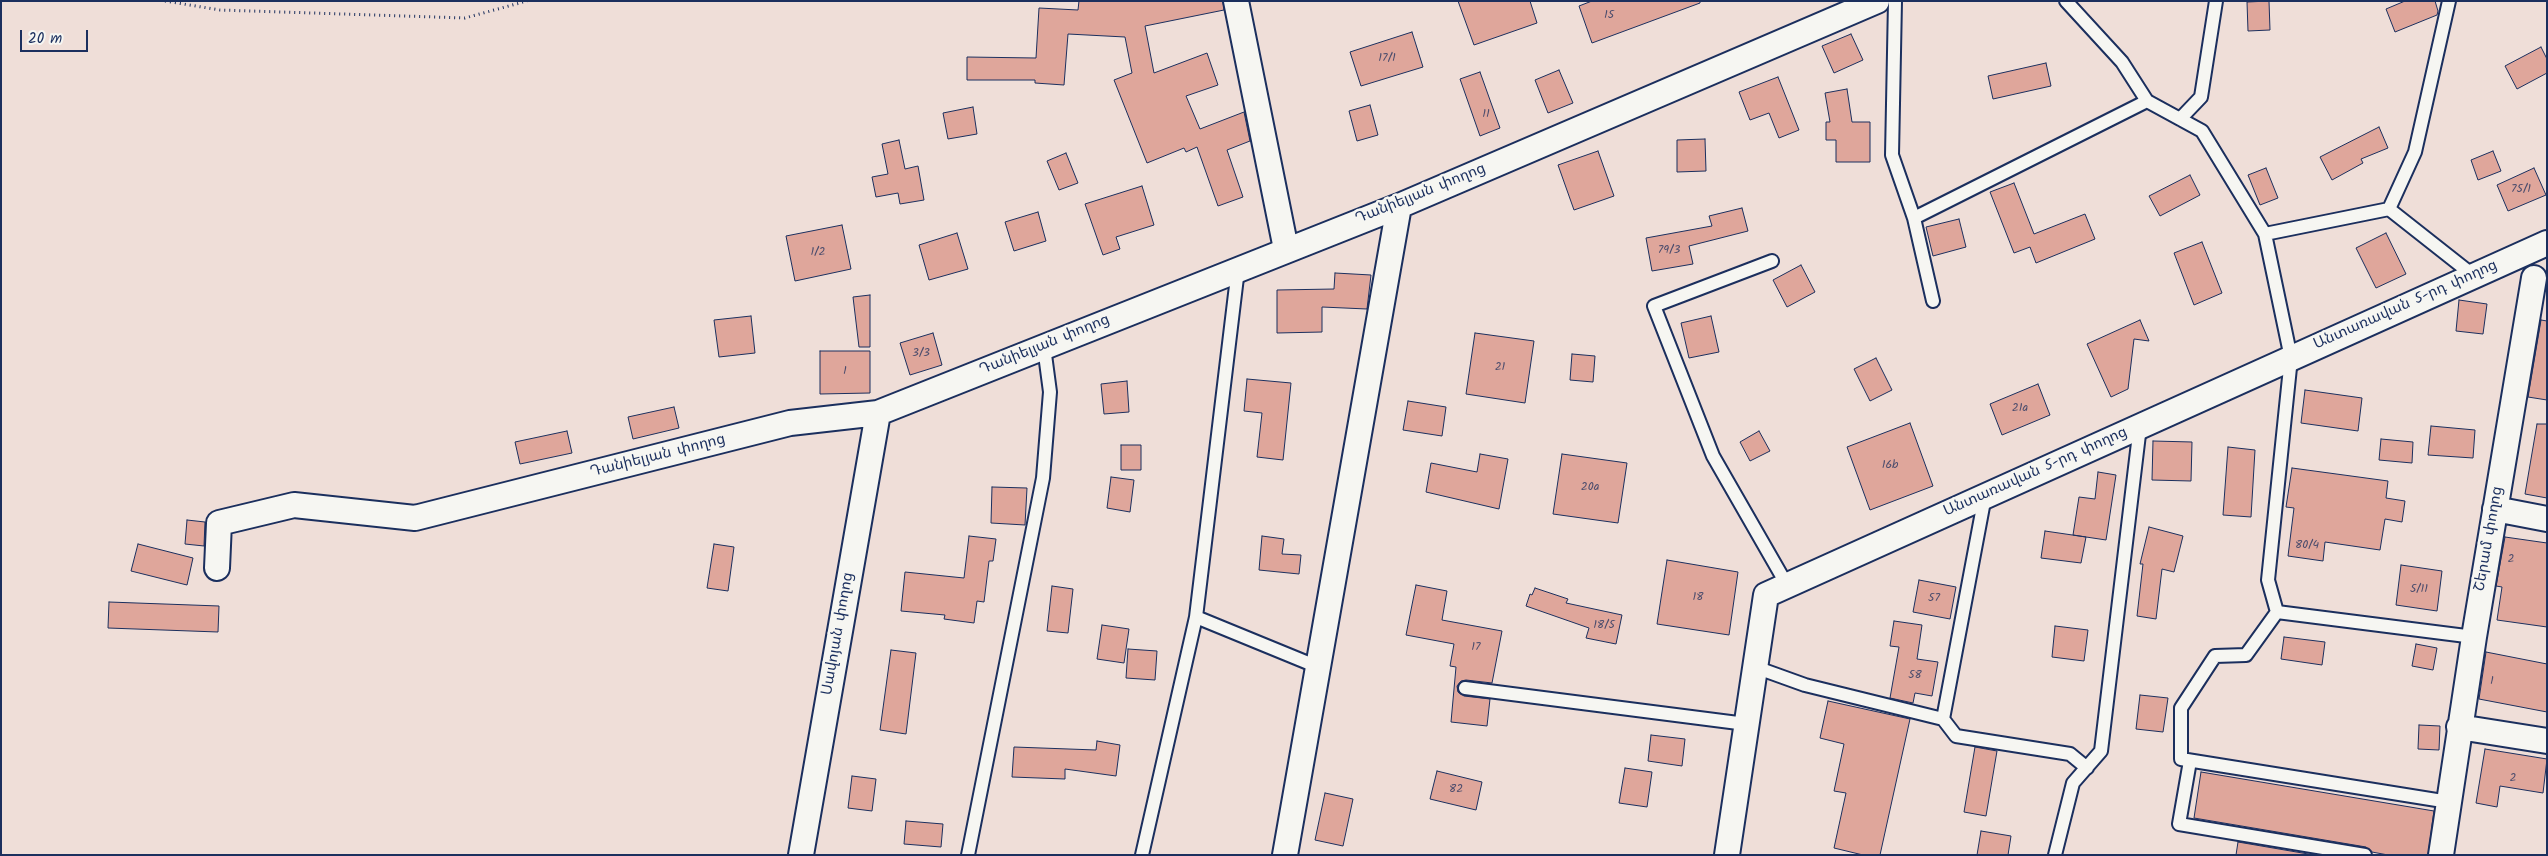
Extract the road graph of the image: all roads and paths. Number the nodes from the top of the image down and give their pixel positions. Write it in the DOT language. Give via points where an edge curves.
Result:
graph roads {
  1 [pos="165,1"];
  2 [pos="526,1"];
  3 [pos="1236,1"];
  4 [pos="1877,1"];
  5 [pos="1895,1"];
  6 [pos="2066,1"];
  7 [pos="2216,1"];
  8 [pos="2449,1"];
  9 [pos="2147,102"];
  10 [pos="2180,119"];
  11 [pos="1399,206"];
  12 [pos="2389,209"];
  13 [pos="1914,218"];
  14 [pos="2264,234"];
  15 [pos="2547,243"];
  16 [pos="1286,249"];
  17 [pos="1772,261"];
  18 [pos="1238,269"];
  19 [pos="2482,272"];
  20 [pos="2540,279"];
  21 [pos="1932,301"];
  22 [pos="1044,347"];
  23 [pos="2291,358"];
  24 [pos="878,413"];
  25 [pos="2140,426"];
  26 [pos="1985,496"];
  27 [pos="2495,510"];
  28 [pos="2547,519"];
  29 [pos="217,568"];
  30 [pos="1787,585"];
  31 [pos="2277,612"];
  32 [pos="1196,617"];
  33 [pos="2474,637"];
  34 [pos="1318,667"];
  35 [pos="1755,667"];
  36 [pos="1465,688"];
  37 [pos="1943,720"];
  38 [pos="1746,724"];
  39 [pos="2460,727"];
  40 [pos="2547,741"];
  41 [pos="2190,761"];
  42 [pos="2087,768"];
  43 [pos="2449,802"];
  44 [pos="801,855"];
  45 [pos="968,855"];
  46 [pos="1142,855"];
  47 [pos="1285,855"];
  48 [pos="1727,855"];
  49 [pos="2055,855"];
  50 [pos="2365,855"];
  51 [pos="2442,855"];
  1 -- 2 [label="path" via="220,10 465,18"];
  3 -- 16 [label="street"];
  4 -- 11 [label="street, Դանիելյան փողոց"];
  5 -- 13 [label="lane" via="1892,155"];
  6 -- 9 [label="lane" via="2122,62"];
  7 -- 10 [label="lane" via="2201,97"];
  8 -- 12 [label="lane" via="2415,152"];
  9 -- 10 [label="lane"];
  9 -- 13 [label="lane"];
  10 -- 14 [label="lane" via="2202,131"];
  11 -- 16 [label="street, Դանիելյան փողոց"];
  11 -- 34 [label="street"];
  12 -- 14 [label="lane"];
  12 -- 19 [label="lane"];
  13 -- 21 [label="lane"];
  14 -- 23 [label="lane"];
  15 -- 19 [label="street, Անտառավան 5-րդ փողոց"];
  16 -- 18 [label="street, Դանիելյան փողոց"];
  17 -- 30 [label="lane" via="1654,306 1714,456"];
  18 -- 22 [label="street, Դանիելյան փողոց"];
  18 -- 32 [label="lane"];
  19 -- 20 [label="street, Շերամ փողոց"];
  19 -- 23 [label="street, Անտառավան 5-րդ փողոց"];
  20 -- 27 [label="street, Շերամ փողոց"];
  22 -- 24 [label="street, Դանիելյան փողոց"];
  22 -- 45 [label="lane" via="1050,392 1043,478"];
  23 -- 25 [label="street, Անտառավան 5-րդ փողոց"];
  23 -- 31 [label="lane" via="2268,580"];
  24 -- 29 [label="street, Դանիելյան փողոց" via="790,423 414,518 294,505 219,523"];
  24 -- 44 [label="street, Սավոյան փողոց"];
  25 -- 26 [label="street, Անտառավան 5-րդ փողոց"];
  25 -- 42 [label="lane" via="2101,751"];
  26 -- 30 [label="street, Անտառավան 5-րդ փողոց"];
  26 -- 37 [label="lane"];
  27 -- 28 [label="street"];
  27 -- 33 [label="street, Շերամ փողոց"];
  30 -- 35 [label="street, Անտառավան 5-րդ փողոց" via="1766,595"];
  31 -- 33 [label="lane"];
  31 -- 41 [label="lane" via="2246,655 2214,656 2181,708 2181,759"];
  32 -- 34 [label="lane"];
  32 -- 46 [label="lane"];
  33 -- 39 [label="street, Շերամ փողոց"];
  34 -- 47 [label="street"];
  35 -- 37 [label="lane" via="1805,685"];
  35 -- 38 [label="street, Անտառավան 5-րդ փողոց"];
  36 -- 38 [label="lane"];
  37 -- 42 [label="lane" via="1956,736 2070,754"];
  38 -- 48 [label="street, Անտառավան 5-րդ փողոց"];
  39 -- 40 [label="street"];
  39 -- 43 [label="street, Շերամ փողոց"];
  41 -- 43 [label="lane"];
  41 -- 50 [label="lane" via="2179,824"];
  42 -- 49 [label="lane" via="2073,783"];
  43 -- 51 [label="street, Շերամ փողոց"];
}
